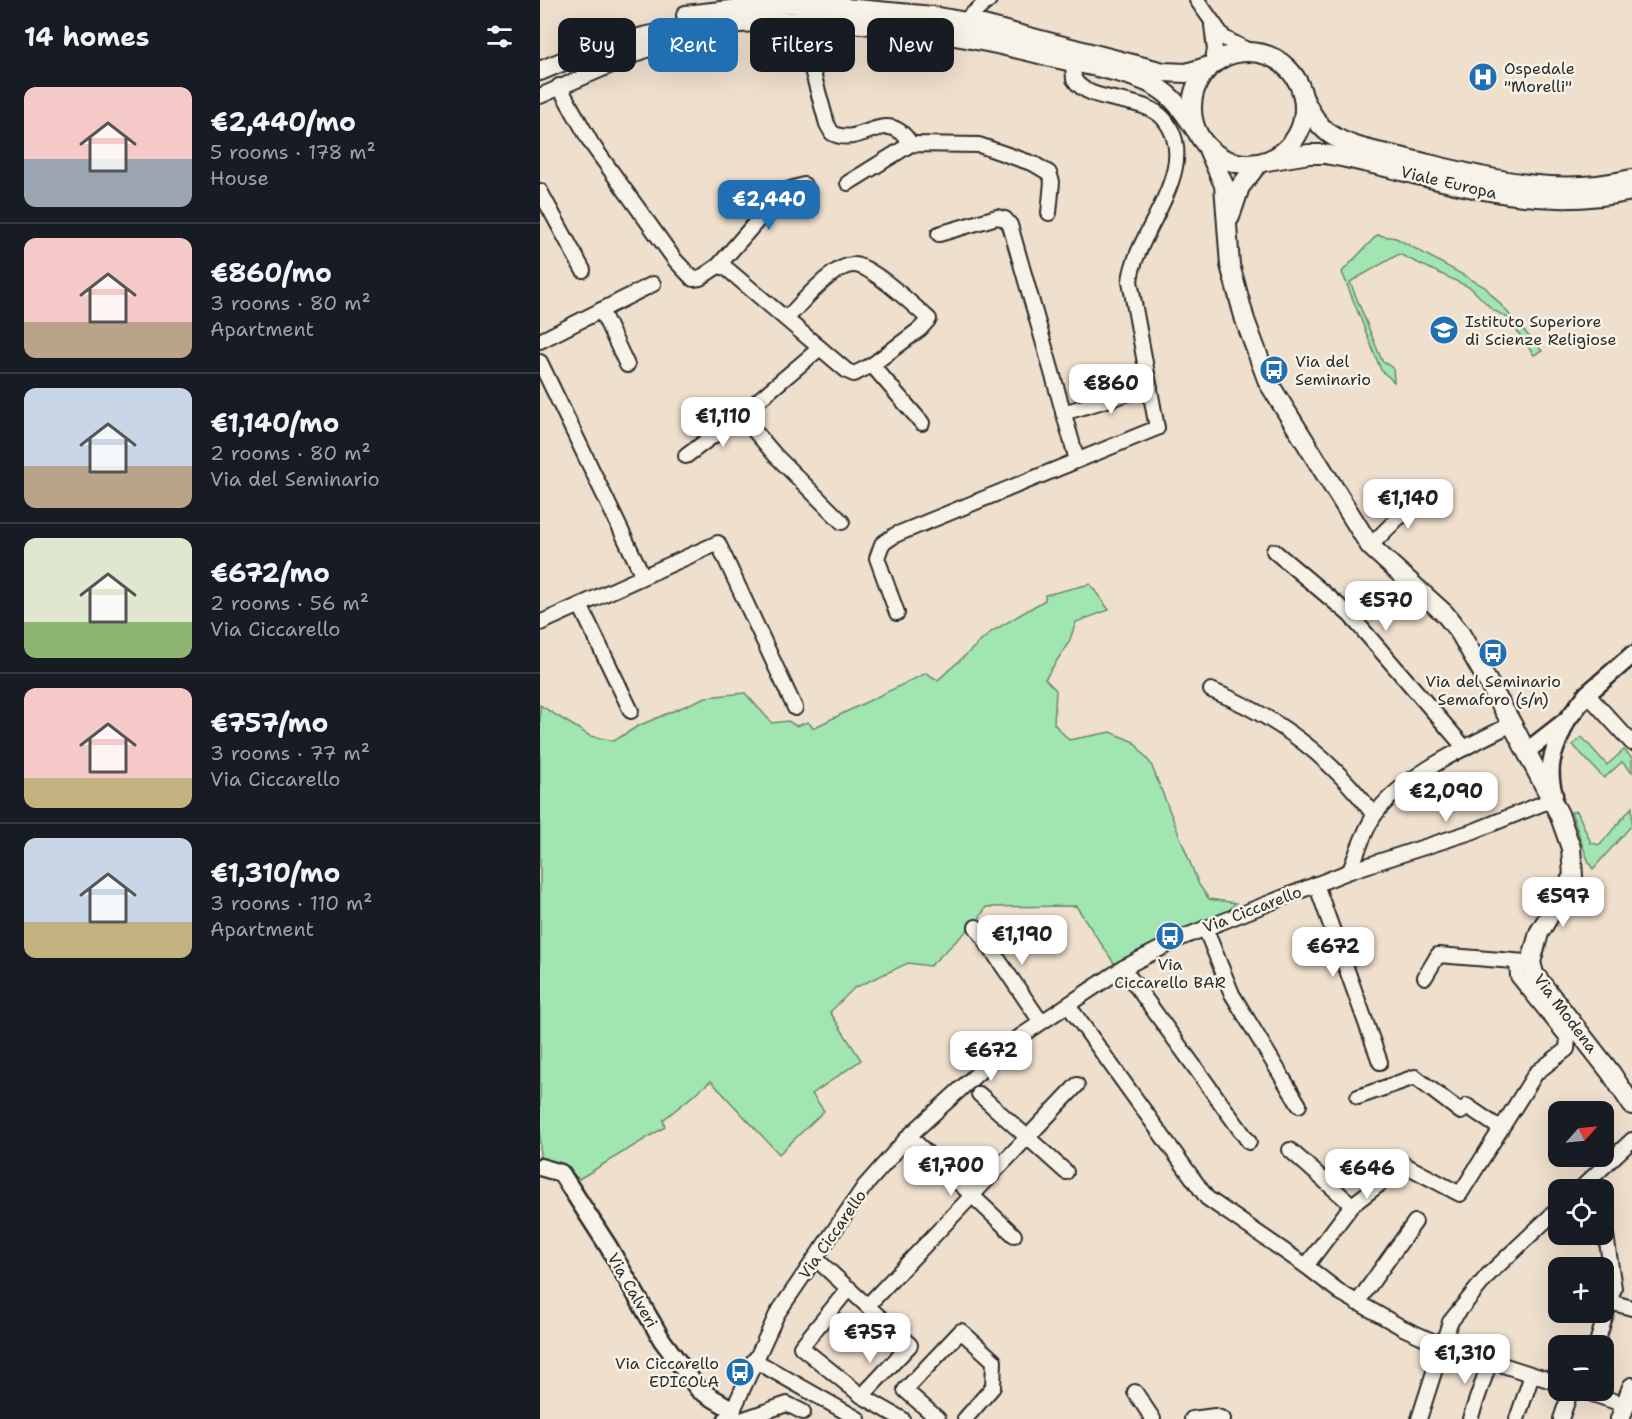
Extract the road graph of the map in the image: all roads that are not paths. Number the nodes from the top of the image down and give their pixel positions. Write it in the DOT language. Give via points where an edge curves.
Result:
graph roads {
  1 [pos="989,0"];
  2 [pos="1197,0"];
  3 [pos="822,3"];
  4 [pos="774,8"];
  5 [pos="724,18"];
  6 [pos="796,18"];
  7 [pos="963,22"];
  8 [pos="855,24"];
  9 [pos="1212,25"];
  10 [pos="648,34"];
  11 [pos="648,48"];
  12 [pos="1249,51"];
  13 [pos="540,60"];
  14 [pos="1073,63"];
  15 [pos="1210,65"];
  16 [pos="540,71"];
  17 [pos="813,72"];
  18 [pos="559,86"];
  19 [pos="540,96"];
  20 [pos="1303,97"];
  21 [pos="1195,129"];
  22 [pos="911,144"];
  23 [pos="1208,149"];
  24 [pos="1262,163"];
  25 [pos="1632,178"];
  26 [pos="849,183"];
  27 [pos="804,185"];
  28 [pos="540,191"];
  29 [pos="1632,191"];
  30 [pos="1049,213"];
  31 [pos="1228,225"];
  32 [pos="939,234"];
  33 [pos="718,266"];
  34 [pos="583,270"];
  35 [pos="653,284"];
  36 [pos="601,310"];
  37 [pos="786,319"];
  38 [pos="540,341"];
  39 [pos="820,348"];
  40 [pos="540,362"];
  41 [pos="627,365"];
  42 [pos="872,365"];
  43 [pos="1150,387"];
  44 [pos="1063,413"];
  45 [pos="741,415"];
  46 [pos="922,423"];
  47 [pos="686,456"];
  48 [pos="1077,460"];
  49 [pos="1434,498"];
  50 [pos="842,522"];
  51 [pos="1370,546"];
  52 [pos="1274,551"];
  53 [pos="643,576"];
  54 [pos="580,605"];
  55 [pos="897,614"];
  56 [pos="540,623"];
  57 [pos="1632,655"];
  58 [pos="1211,690"];
  59 [pos="1587,694"];
  60 [pos="795,708"];
  61 [pos="631,711"];
  62 [pos="1568,719"];
  63 [pos="1512,724"];
  64 [pos="1632,743"];
  65 [pos="1465,748"];
  66 [pos="1527,751"];
  67 [pos="1555,807"];
  68 [pos="1374,815"];
  69 [pos="1350,871"];
  70 [pos="1316,884"];
  71 [pos="976,927"];
  72 [pos="1205,928"];
  73 [pos="1524,962"];
  74 [pos="1124,968"];
  75 [pos="1425,977"];
  76 [pos="1068,1005"];
  77 [pos="1041,1022"];
  78 [pos="1380,1062"];
  79 [pos="1077,1085"];
  80 [pos="979,1094"];
  81 [pos="1358,1097"];
  82 [pos="1299,1105"];
  83 [pos="1632,1106"];
  84 [pos="1501,1129"];
  85 [pos="909,1136"];
  86 [pos="1026,1137"];
  87 [pos="1632,1140"];
  88 [pos="1249,1142"];
  89 [pos="1290,1150"];
  90 [pos="540,1167"];
  91 [pos="1066,1172"];
  92 [pos="1591,1179"];
  93 [pos="971,1194"];
  94 [pos="1352,1204"];
  95 [pos="1548,1218"];
  96 [pos="1415,1222"];
  97 [pos="1014,1235"];
  98 [pos="815,1258"];
  99 [pos="1306,1266"];
  100 [pos="849,1288"];
  101 [pos="1357,1303"];
  102 [pos="1614,1303"];
  103 [pos="868,1305"];
  104 [pos="1632,1308"];
  105 [pos="1441,1345"];
  106 [pos="754,1360"];
  107 [pos="1490,1361"];
  108 [pos="1532,1374"];
  109 [pos="1548,1380"];
  110 [pos="1632,1387"];
  111 [pos="1135,1392"];
  112 [pos="813,1393"];
  113 [pos="862,1396"];
  114 [pos="1567,1401"];
  115 [pos="1602,1401"];
  116 [pos="1622,1412"];
  117 [pos="735,1416"];
  118 [pos="805,1416"];
  119 [pos="858,1419"];
  120 [pos="902,1419"];
  121 [pos="938,1419"];
  122 [pos="965,1419"];
  123 [pos="1154,1419"];
  124 [pos="1192,1419"];
  125 [pos="1223,1419"];
  126 [pos="1419,1419"];
  127 [pos="1470,1419"];
  128 [pos="1517,1419"];
  129 [pos="1560,1419"];
  1 -- 7 [label="street"];
  2 -- 9 [label="street"];
  3 -- 4 [label="main road"];
  3 -- 7 [label="main road"];
  4 -- 5 [label="main road"];
  4 -- 6 [label="main road"];
  4 -- 13 [label="main road" via="641,23"];
  7 -- 15 [label="main road" via="1163,72 1186,73"];
  8 -- 14 [label="main road" via="983,39"];
  9 -- 12 [label="street" via="1224,38"];
  9 -- 15 [label="street" via="1215,50"];
  10 -- 16 [label="main road" via="612,43"];
  11 -- 18 [label="street"];
  12 -- 15 [label="main road" via="1229,54"];
  12 -- 20 [label="main road" via="1268,54 1284,64 1297,79"];
  14 -- 21 [label="main road" via="1156,86 1177,104"];
  14 -- 43 [label="street" via="1074,79 1086,90 1156,110 1167,122 1177,149 1166,195 1132,264 1130,281"];
  15 -- 21 [label="main road" via="1198,79 1192,95"];
  17 -- 22 [label="street" via="832,133 846,136 892,126 902,130"];
  18 -- 19 [label="street"];
  18 -- 33 [label="street" via="585,135 675,260 693,279"];
  20 -- 24 [label="main road" via="1304,113 1297,136 1281,154"];
  20 -- 25 [label="main road, Viale Europa" via="1315,119 1329,133 1359,147 1523,186 1564,188"];
  21 -- 23 [label="main road"];
  22 -- 26 [label="street"];
  22 -- 30 [label="street" via="978,145 1034,164 1049,173 1052,182"];
  23 -- 24 [label="main road" via="1240,164"];
  23 -- 31 [label="main road" via="1224,185"];
  24 -- 29 [label="main road, Viale Europa" via="1325,154 1500,194 1544,200 1584,199"];
  24 -- 31 [label="main road" via="1240,187"];
  27 -- 33 [label="street" via="743,203 758,220"];
  28 -- 34 [label="street"];
  31 -- 51 [label="main road" via="1230,265 1268,382"];
  32 -- 44 [label="street" via="997,217 1010,225"];
  33 -- 37 [label="street" via="726,268"];
  35 -- 36 [label="street"];
  36 -- 38 [label="street"];
  36 -- 41 [label="street"];
  37 -- 39 [label="street"];
  37 -- 42 [label="street" via="821,282 852,265 861,266 896,289 929,319"];
  39 -- 42 [label="street" via="854,374"];
  39 -- 45 [label="street"];
  40 -- 53 [label="street"];
  42 -- 46 [label="street"];
  43 -- 44 [label="street"];
  43 -- 48 [label="street" via="1158,428"];
  44 -- 48 [label="street"];
  45 -- 47 [label="street"];
  45 -- 50 [label="street"];
  48 -- 55 [label="street" via="895,535 882,544 877,558"];
  49 -- 51 [label="street" via="1398,518"];
  51 -- 63 [label="main road" via="1445,614"];
  52 -- 65 [label="street" via="1350,615"];
  53 -- 54 [label="street"];
  53 -- 60 [label="street" via="718,543"];
  54 -- 56 [label="street"];
  54 -- 61 [label="street"];
  57 -- 59 [label="street"];
  58 -- 68 [label="street" via="1249,705 1311,746 1352,786"];
  59 -- 62 [label="street"];
  59 -- 64 [label="street"];
  62 -- 66 [label="street"];
  62 -- 67 [label="street" via="1549,776"];
  63 -- 65 [label="street"];
  63 -- 66 [label="main road"];
  65 -- 68 [label="street" via="1406,785"];
  66 -- 67 [label="main road, Via Modena"];
  67 -- 69 [label="street, Via Ciccarello"];
  67 -- 73 [label="main road, Via Modena" via="1571,849 1573,876"];
  68 -- 69 [label="street"];
  69 -- 70 [label="street, Via Ciccarello"];
  70 -- 72 [label="street, Via Ciccarello"];
  70 -- 78 [label="street"];
  71 -- 77 [label="street"];
  72 -- 74 [label="street, Via Ciccarello"];
  72 -- 82 [label="street" via="1232,994"];
  73 -- 75 [label="street" via="1438,955"];
  73 -- 83 [label="main road, Via Modena"];
  73 -- 84 [label="street" via="1518,976 1569,1043 1567,1049 1536,1073"];
  74 -- 76 [label="street, Via Ciccarello"];
  74 -- 88 [label="street"];
  76 -- 77 [label="street, Via Ciccarello"];
  76 -- 99 [label="street" via="1208,1198"];
  77 -- 85 [label="street, Via Ciccarello" via="1012,1042"];
  79 -- 86 [label="street"];
  80 -- 86 [label="street"];
  81 -- 84 [label="street" via="1415,1077 1461,1112 1467,1106"];
  84 -- 94 [label="street" via="1460,1194 1405,1165"];
  85 -- 93 [label="street"];
  85 -- 98 [label="street, Via Ciccarello" via="864,1188"];
  86 -- 91 [label="street"];
  86 -- 93 [label="street"];
  87 -- 92 [label="street"];
  89 -- 94 [label="street"];
  90 -- 117 [label="street, Via Calveri" via="561,1173 662,1340 699,1390"];
  93 -- 97 [label="street"];
  93 -- 103 [label="street"];
  94 -- 99 [label="street"];
  95 -- 105 [label="street" via="1488,1275 1450,1322"];
  96 -- 101 [label="street"];
  98 -- 100 [label="street"];
  98 -- 106 [label="street, Via Ciccarello" via="777,1314"];
  99 -- 101 [label="street"];
  100 -- 103 [label="street"];
  100 -- 113 [label="street" via="801,1347"];
  101 -- 105 [label="street"];
  102 -- 104 [label="street"];
  103 -- 113 [label="street" via="910,1345"];
  105 -- 107 [label="street"];
  105 -- 126 [label="street"];
  106 -- 112 [label="street"];
  106 -- 117 [label="street, Via Ciccarello"];
  107 -- 108 [label="street"];
  107 -- 127 [label="street"];
  108 -- 109 [label="street"];
  108 -- 128 [label="street"];
  110 -- 116 [label="main road"];
  111 -- 123 [label="street"];
  112 -- 118 [label="street"];
  112 -- 119 [label="street"];
  113 -- 120 [label="street"];
  114 -- 129 [label="street"];
  115 -- 116 [label="street"];
  117 -- 118 [label="street" via="788,1404"];
  121 -- 122 [label="street" via="905,1390 961,1331 994,1361 993,1388"];
  124 -- 125 [label="street"];
}
